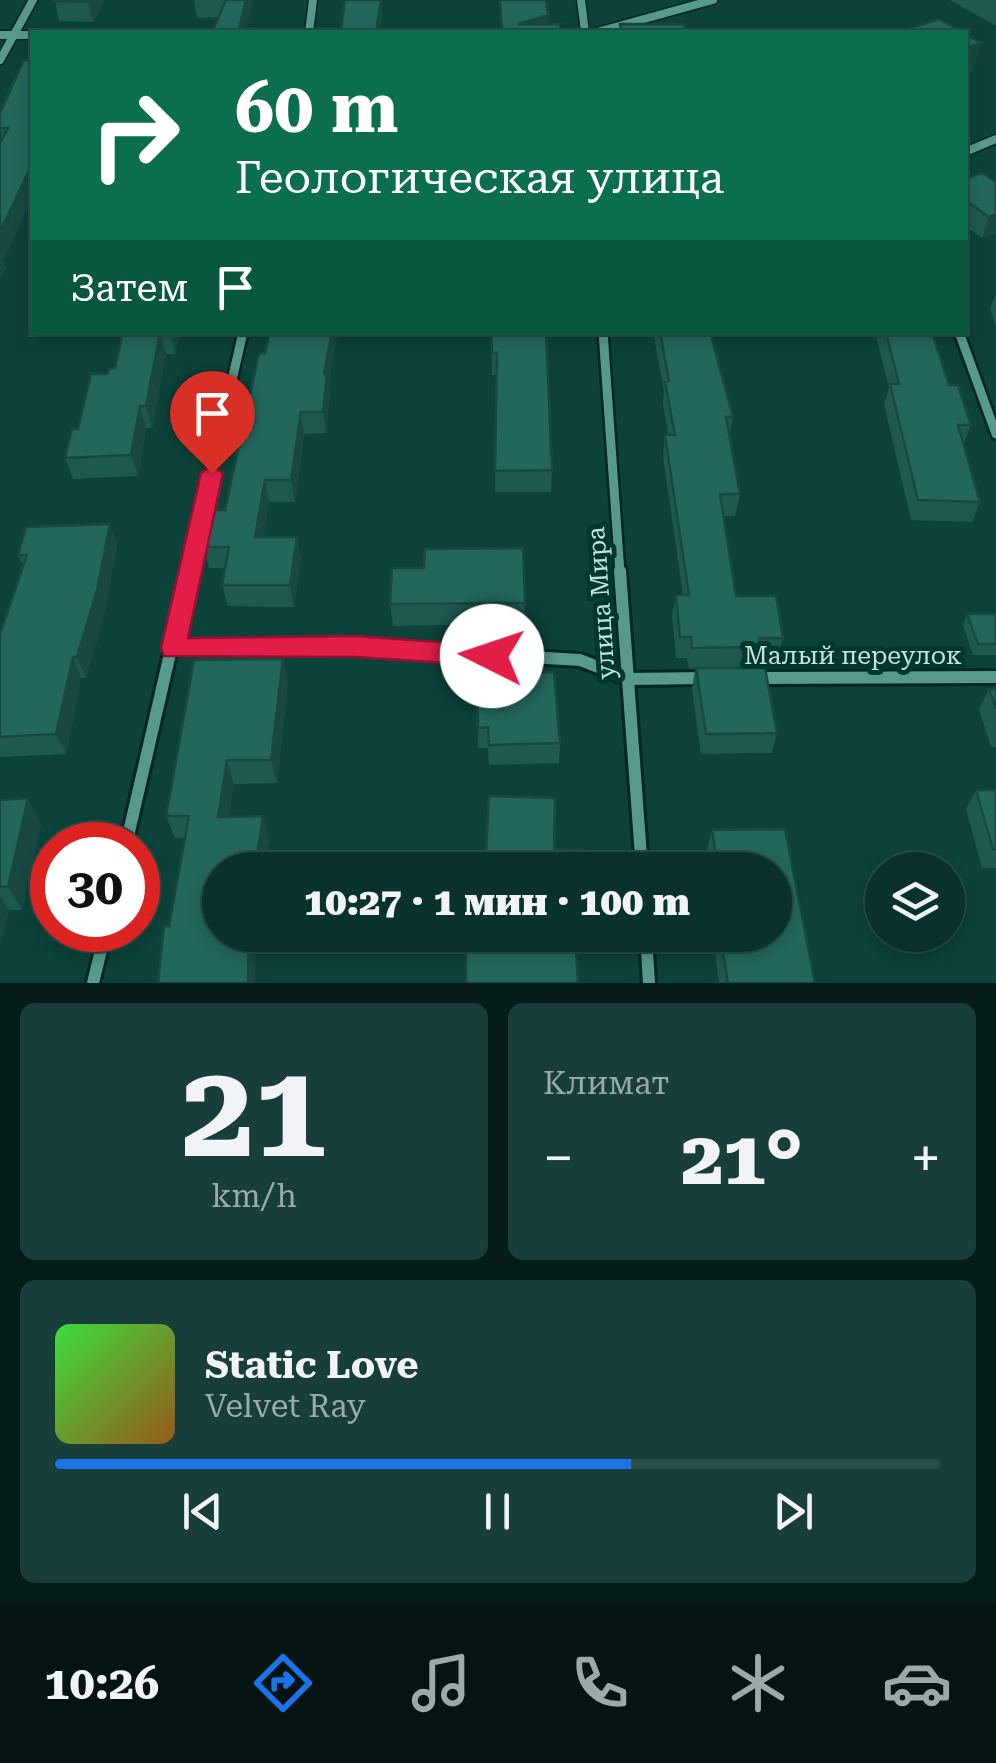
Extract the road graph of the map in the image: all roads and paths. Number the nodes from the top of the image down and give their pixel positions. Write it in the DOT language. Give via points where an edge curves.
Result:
graph roads {
  1 [pos="33,0"];
  2 [pos="313,0"];
  3 [pos="581,0"];
  4 [pos="713,0"];
  5 [pos="309,30"];
  6 [pos="585,30"];
  7 [pos="604,30"];
  8 [pos="0,35"];
  9 [pos="13,35"];
  10 [pos="30,35"];
  11 [pos="0,60"];
  12 [pos="996,139"];
  13 [pos="968,151"];
  14 [pos="242,335"];
  15 [pos="604,335"];
  16 [pos="960,335"];
  17 [pos="996,434"];
  18 [pos="173,648"];
  19 [pos="996,677"];
  20 [pos="726,678"];
  21 [pos="745,678"];
  22 [pos="629,679"];
  23 [pos="131,822"];
  24 [pos="641,852"];
  25 [pos="101,952"];
  26 [pos="647,952"];
  27 [pos="93,983"];
  28 [pos="649,983"];
  1 -- 9 [label="street"];
  2 -- 5 [label="street"];
  3 -- 6 [label="street"];
  4 -- 7 [label="street"];
  8 -- 9 [label="street"];
  9 -- 10 [label="street"];
  9 -- 11 [label="street"];
  12 -- 13 [label="street"];
  14 -- 18 [label="street"];
  15 -- 22 [label="street, улица Мира"];
  16 -- 17 [label="street"];
  18 -- 22 [label="street, Малый переулок" via="356,647 580,660"];
  18 -- 23 [label="street"];
  19 -- 21 [label="street, Малый переулок"];
  20 -- 22 [label="street, Малый переулок"];
  22 -- 24 [label="street, улица Мира"];
  25 -- 27 [label="street"];
  26 -- 28 [label="street"];
}
